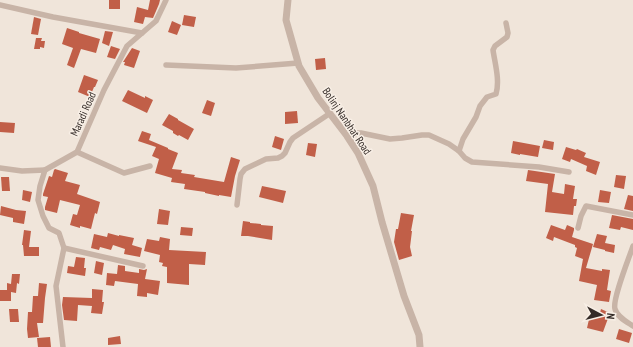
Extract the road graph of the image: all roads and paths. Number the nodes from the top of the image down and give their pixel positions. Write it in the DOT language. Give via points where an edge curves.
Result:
graph roads {
  1 [pos="166,0"];
  2 [pos="288,0"];
  3 [pos="0,5"];
  4 [pos="506,23"];
  5 [pos="142,33"];
  6 [pos="298,63"];
  7 [pos="166,65"];
  8 [pos="329,114"];
  9 [pos="349,139"];
  10 [pos="459,151"];
  11 [pos="77,152"];
  12 [pos="150,166"];
  13 [pos="0,168"];
  14 [pos="45,170"];
  15 [pos="569,172"];
  16 [pos="237,205"];
  17 [pos="633,215"];
  18 [pos="578,228"];
  19 [pos="633,246"];
  20 [pos="64,248"];
  21 [pos="143,266"];
  22 [pos="633,326"];
  23 [pos="63,347"];
  24 [pos="420,347"];
  1 -- 5 [label="street, Maradi Road" via="156,21"];
  2 -- 6 [label="street, Bolinj Nanbhat Road" via="286,20"];
  3 -- 5 [label="street"];
  4 -- 10 [label="street" via="507,37 493,50 498,82 496,94 487,97 480,106"];
  5 -- 11 [label="street, Maradi Road" via="126,46"];
  6 -- 7 [label="street" via="236,68"];
  6 -- 8 [label="street, Bolinj Nanbhat Road"];
  8 -- 9 [label="street, Bolinj Nanbhat Road"];
  8 -- 16 [label="street" via="293,138 282,156 266,159 245,169 241,174"];
  9 -- 10 [label="street" via="357,133 390,139 425,134"];
  9 -- 24 [label="street, Bolinj Nanbhat Road" via="358,152 373,186 404,296 419,335"];
  10 -- 15 [label="street" via="472,162"];
  11 -- 12 [label="street" via="124,172"];
  11 -- 14 [label="street, Maradi Road"];
  13 -- 14 [label="street" via="22,171"];
  14 -- 20 [label="street" via="38,200 42,216 49,228 60,233"];
  17 -- 18 [label="street" via="586,206"];
  19 -- 22 [label="street" via="618,290 615,308 618,315"];
  20 -- 21 [label="street"];
  20 -- 23 [label="street" via="56,286"];
}
